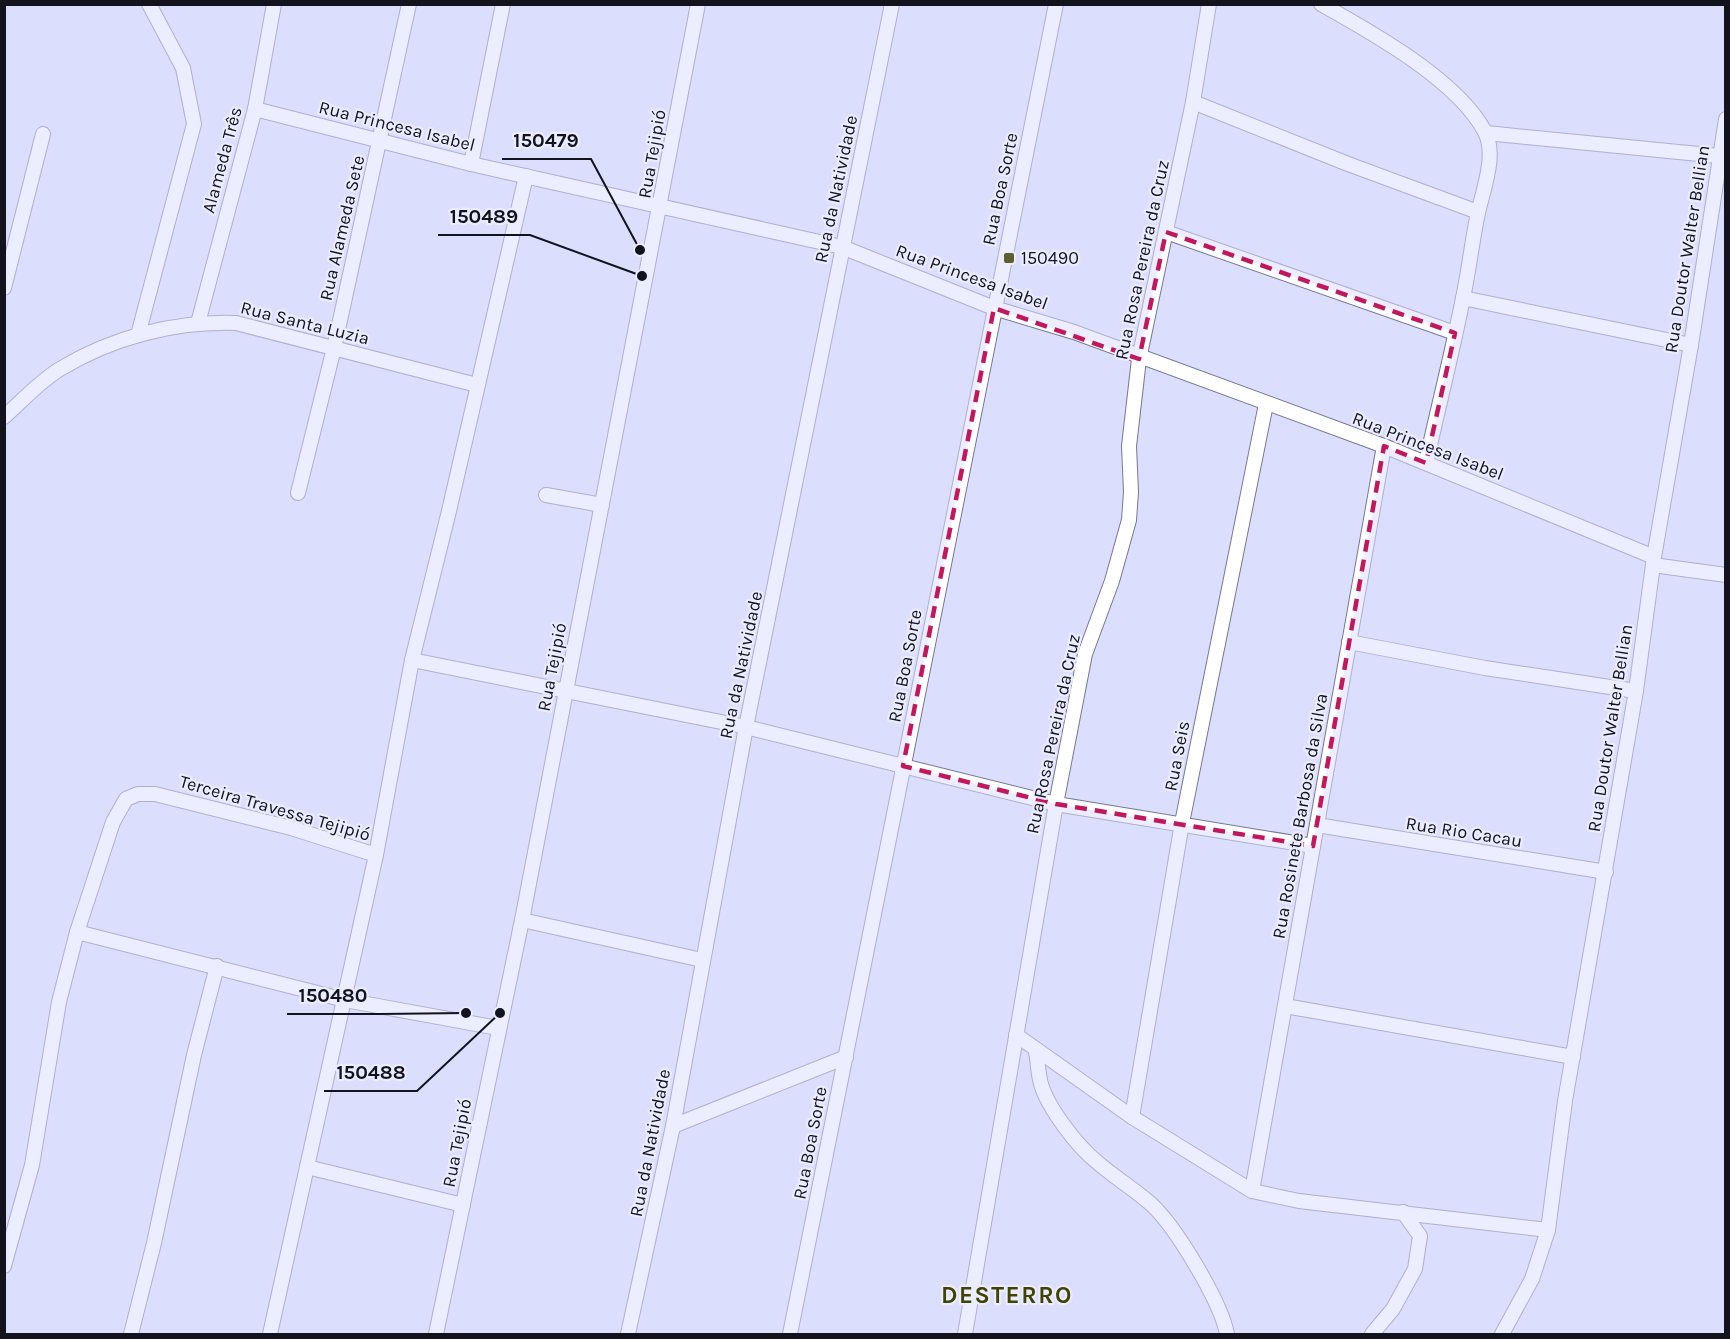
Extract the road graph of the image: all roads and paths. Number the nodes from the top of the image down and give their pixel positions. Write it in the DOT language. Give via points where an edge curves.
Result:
graph roads {
  1 [pos="149,4"];
  2 [pos="274,4"];
  3 [pos="409,4"];
  4 [pos="503,4"];
  5 [pos="698,4"];
  6 [pos="892,4"];
  7 [pos="1056,4"];
  8 [pos="1209,4"];
  9 [pos="1321,4"];
  10 [pos="1193,102"];
  11 [pos="255,109"];
  12 [pos="1725,119"];
  13 [pos="1486,133"];
  14 [pos="43,134"];
  15 [pos="380,141"];
  16 [pos="1719,156"];
  17 [pos="471,164"];
  18 [pos="526,176"];
  19 [pos="662,205"];
  20 [pos="1478,212"];
  21 [pos="1166,232"];
  22 [pos="842,247"];
  23 [pos="4,288"];
  24 [pos="1463,298"];
  25 [pos="994,308"];
  26 [pos="198,323"];
  27 [pos="1455,333"];
  28 [pos="138,335"];
  29 [pos="1691,345"];
  30 [pos="334,348"];
  31 [pos="1139,359"];
  32 [pos="477,385"];
  33 [pos="1266,404"];
  34 [pos="4,417"];
  35 [pos="1384,446"];
  36 [pos="1426,463"];
  37 [pos="298,493"];
  38 [pos="546,495"];
  39 [pos="602,505"];
  40 [pos="1653,561"];
  41 [pos="1725,575"];
  42 [pos="1349,642"];
  43 [pos="412,660"];
  44 [pos="1636,691"];
  45 [pos="565,692"];
  46 [pos="746,727"];
  47 [pos="903,766"];
  48 [pos="1056,804"];
  49 [pos="1182,824"];
  50 [pos="1317,825"];
  51 [pos="1313,846"];
  52 [pos="376,855"];
  53 [pos="1606,872"];
  54 [pos="522,920"];
  55 [pos="76,932"];
  56 [pos="702,960"];
  57 [pos="217,966"];
  58 [pos="345,1000"];
  59 [pos="1285,1006"];
  60 [pos="498,1028"];
  61 [pos="1016,1035"];
  62 [pos="1036,1052"];
  63 [pos="846,1057"];
  64 [pos="1572,1057"];
  65 [pos="1132,1117"];
  66 [pos="673,1126"];
  67 [pos="307,1167"];
  68 [pos="1252,1191"];
  69 [pos="463,1205"];
  70 [pos="1403,1212"];
  71 [pos="1548,1230"];
  72 [pos="4,1266"];
  73 [pos="131,1335"];
  74 [pos="270,1335"];
  75 [pos="436,1335"];
  76 [pos="628,1335"];
  77 [pos="790,1335"];
  78 [pos="965,1335"];
  79 [pos="1227,1335"];
  80 [pos="1372,1335"];
  81 [pos="1502,1335"];
  1 -- 28 [label="street" via="183,68 194,124"];
  2 -- 11 [label="street, Alameda Três"];
  3 -- 15 [label="street, Rua Alameda Sete"];
  4 -- 17 [label="street"];
  5 -- 19 [label="street, Rua Tejipió"];
  6 -- 22 [label="street, Rua da Natividade"];
  7 -- 25 [label="street, Rua Boa Sorte"];
  8 -- 10 [label="street, Rua Rosa Pereira da Cruz"];
  9 -- 13 [label="street" via="1432,75"];
  10 -- 20 [label="street"];
  10 -- 21 [label="street, Rua Rosa Pereira da Cruz"];
  11 -- 15 [label="street, Rua Princesa Isabel"];
  11 -- 26 [label="street, Alameda Três"];
  12 -- 16 [label="street, Rua Doutor Walter Bellian"];
  13 -- 16 [label="street"];
  13 -- 20 [label="street" via="1486,180"];
  14 -- 23 [label="street"];
  15 -- 17 [label="street, Rua Princesa Isabel"];
  15 -- 30 [label="street, Rua Alameda Sete"];
  16 -- 29 [label="street, Rua Doutor Walter Bellian"];
  17 -- 18 [label="street, Rua Princesa Isabel"];
  18 -- 19 [label="street, Rua Princesa Isabel"];
  18 -- 32 [label="street"];
  19 -- 22 [label="street, Rua Princesa Isabel"];
  19 -- 39 [label="street, Rua Tejipió"];
  20 -- 24 [label="street"];
  21 -- 27 [label="street"];
  21 -- 31 [label="street, Rua Rosa Pereira da Cruz"];
  22 -- 25 [label="street, Rua Princesa Isabel"];
  22 -- 46 [label="street, Rua da Natividade"];
  24 -- 27 [label="street"];
  24 -- 29 [label="street"];
  25 -- 31 [label="street, Rua Princesa Isabel" via="1074,332"];
  25 -- 47 [label="street, Rua Boa Sorte"];
  26 -- 28 [label="street, Rua Santa Luzia"];
  26 -- 30 [label="street, Rua Santa Luzia" via="236,323"];
  27 -- 36 [label="street"];
  28 -- 34 [label="street, Rua Santa Luzia" via="59,369"];
  29 -- 40 [label="street, Rua Doutor Walter Bellian"];
  30 -- 32 [label="street, Rua Santa Luzia"];
  30 -- 37 [label="street, Rua Alameda Sete"];
  31 -- 33 [label="street, Rua Princesa Isabel"];
  31 -- 48 [label="street, Rua Rosa Pereira da Cruz" via="1129,446 1129,520 1085,654"];
  32 -- 43 [label="street"];
  33 -- 35 [label="street, Rua Princesa Isabel"];
  33 -- 49 [label="street, Rua Seis"];
  35 -- 36 [label="street, Rua Princesa Isabel"];
  35 -- 42 [label="street, Rua Rosinete Barbosa da Silva"];
  36 -- 40 [label="street, Rua Princesa Isabel"];
  38 -- 39 [label="street"];
  39 -- 45 [label="street, Rua Tejipió"];
  40 -- 41 [label="street, Rua Princesa Isabel"];
  40 -- 44 [label="street, Rua Doutor Walter Bellian"];
  42 -- 44 [label="street"];
  42 -- 50 [label="street, Rua Rosinete Barbosa da Silva"];
  43 -- 45 [label="street"];
  43 -- 52 [label="street"];
  44 -- 53 [label="street, Rua Doutor Walter Bellian"];
  45 -- 46 [label="street"];
  45 -- 54 [label="street, Rua Tejipió"];
  46 -- 47 [label="street"];
  46 -- 56 [label="street, Rua da Natividade"];
  47 -- 48 [label="street"];
  47 -- 63 [label="street, Rua Boa Sorte"];
  48 -- 49 [label="street"];
  48 -- 61 [label="street, Rua Rosa Pereira da Cruz"];
  49 -- 51 [label="street"];
  49 -- 65 [label="street, Rua Seis"];
  50 -- 51 [label="street, Rua Rosinete Barbosa da Silva"];
  50 -- 53 [label="street, Rua Rio Cacau"];
  51 -- 59 [label="street, Rua Rosinete Barbosa da Silva"];
  52 -- 55 [label="street, Terceira Travessa Tejipió" via="291,828 155,794 138,794 126,799 113,822"];
  52 -- 58 [label="street, Terceira Travessa Tejipió"];
  53 -- 64 [label="street, Rua Doutor Walter Bellian"];
  54 -- 56 [label="street"];
  54 -- 60 [label="street, Rua Tejipió"];
  55 -- 57 [label="street"];
  55 -- 72 [label="street" via="59,1002 32,1165"];
  56 -- 66 [label="street, Rua da Natividade"];
  57 -- 58 [label="street"];
  57 -- 73 [label="street"];
  58 -- 60 [label="street"];
  58 -- 67 [label="street, Terceira Travessa Tejipió"];
  59 -- 64 [label="street"];
  59 -- 68 [label="street, Rua Rosinete Barbosa da Silva"];
  60 -- 69 [label="street, Rua Tejipió"];
  61 -- 62 [label="street"];
  61 -- 78 [label="street, Rua Rosa Pereira da Cruz"];
  62 -- 65 [label="street"];
  62 -- 79 [label="street" via="1041,1085 1075,1140 1095,1161 1153,1205 1199,1271 1226,1324"];
  63 -- 66 [label="street"];
  63 -- 77 [label="street, Rua Boa Sorte"];
  64 -- 71 [label="street, Rua Doutor Walter Bellian"];
  65 -- 68 [label="street"];
  66 -- 76 [label="street, Rua da Natividade"];
  67 -- 69 [label="street"];
  67 -- 74 [label="street, Terceira Travessa Tejipió"];
  68 -- 70 [label="street" via="1281,1199"];
  69 -- 75 [label="street, Rua Tejipió"];
  70 -- 71 [label="street"];
  70 -- 80 [label="street" via="1419,1236 1415,1269 1393,1309"];
  71 -- 81 [label="street, Rua Doutor Walter Bellian" via="1532,1279"];
}
